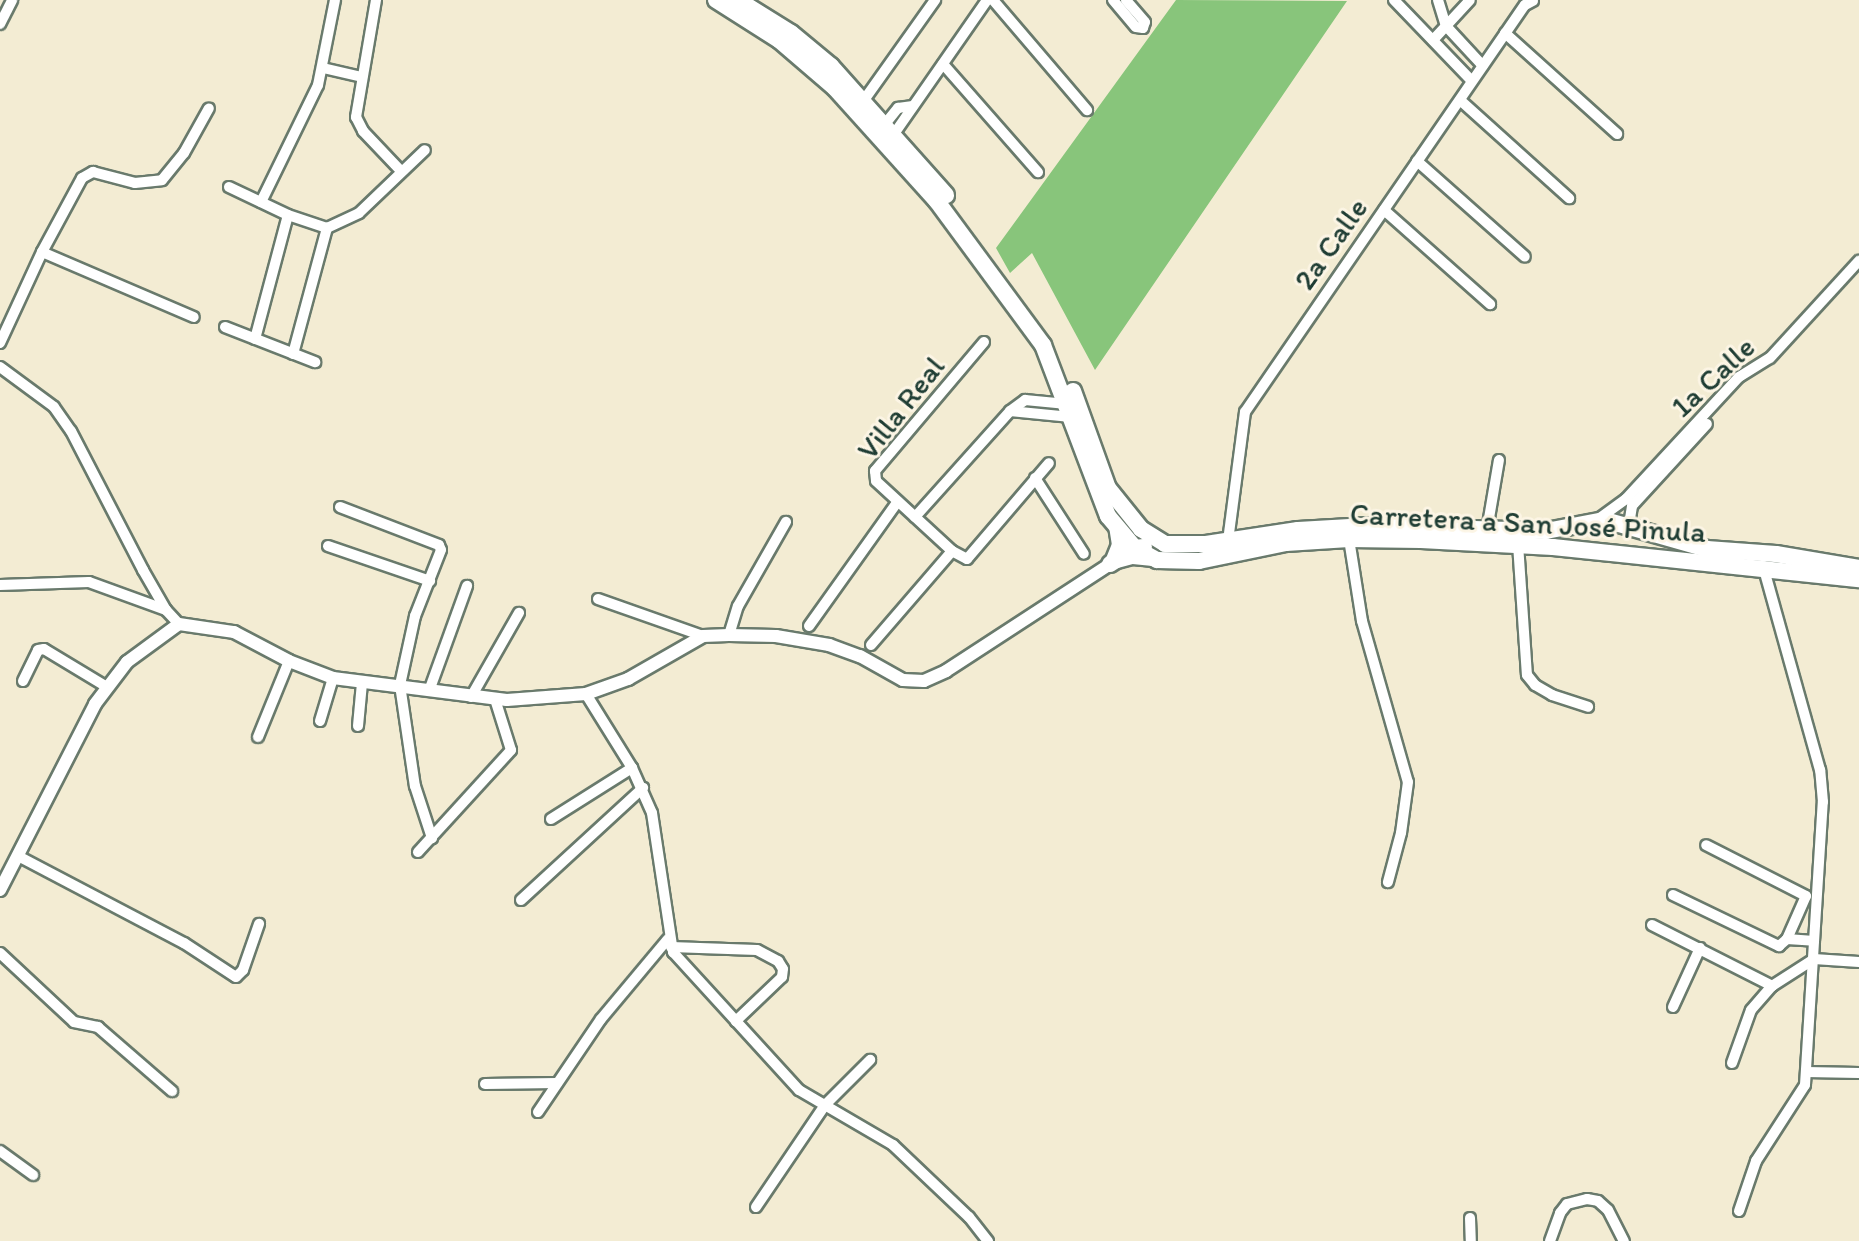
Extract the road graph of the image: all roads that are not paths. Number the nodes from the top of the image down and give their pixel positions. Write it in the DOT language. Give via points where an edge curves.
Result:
graph roads {
  1 [pos="12,0"];
  2 [pos="335,0"];
  3 [pos="376,0"];
  4 [pos="716,0"];
  5 [pos="738,0"];
  6 [pos="935,0"];
  7 [pos="990,0"];
  8 [pos="1113,0"];
  9 [pos="1126,0"];
  10 [pos="1438,0"];
  11 [pos="1470,0"];
  12 [pos="1533,1"];
  13 [pos="1402,3"];
  14 [pos="0,24"];
  15 [pos="1446,26"];
  16 [pos="1505,33"];
  17 [pos="1433,40"];
  18 [pos="943,64"];
  19 [pos="1483,66"];
  20 [pos="323,68"];
  21 [pos="362,77"];
  22 [pos="1472,81"];
  23 [pos="864,100"];
  24 [pos="1464,104"];
  25 [pos="913,106"];
  26 [pos="209,108"];
  27 [pos="1087,110"];
  28 [pos="890,124"];
  29 [pos="1617,134"];
  30 [pos="425,150"];
  31 [pos="1422,165"];
  32 [pos="401,171"];
  33 [pos="1038,172"];
  34 [pos="229,187"];
  35 [pos="1569,198"];
  36 [pos="261,202"];
  37 [pos="1384,210"];
  38 [pos="288,215"];
  39 [pos="327,228"];
  40 [pos="42,252"];
  41 [pos="1525,257"];
  42 [pos="1859,261"];
  43 [pos="1490,304"];
  44 [pos="194,317"];
  45 [pos="225,327"];
  46 [pos="255,339"];
  47 [pos="984,342"];
  48 [pos="0,343"];
  49 [pos="293,354"];
  50 [pos="315,362"];
  51 [pos="0,367"];
  52 [pos="1069,410"];
  53 [pos="1707,424"];
  54 [pos="1499,460"];
  55 [pos="1049,463"];
  56 [pos="1035,478"];
  57 [pos="898,501"];
  58 [pos="340,507"];
  59 [pos="915,517"];
  60 [pos="1595,521"];
  61 [pos="786,522"];
  62 [pos="1629,525"];
  63 [pos="1115,526"];
  64 [pos="1487,530"];
  65 [pos="1349,539"];
  66 [pos="1206,544"];
  67 [pos="1236,544"];
  68 [pos="1518,544"];
  69 [pos="328,546"];
  70 [pos="1135,548"];
  71 [pos="952,551"];
  72 [pos="1592,553"];
  73 [pos="1084,554"];
  74 [pos="1627,556"];
  75 [pos="1157,560"];
  76 [pos="1110,563"];
  77 [pos="1763,566"];
  78 [pos="1855,571"];
  79 [pos="430,581"];
  80 [pos="0,585"];
  81 [pos="467,586"];
  82 [pos="598,599"];
  83 [pos="166,610"];
  84 [pos="519,613"];
  85 [pos="179,624"];
  86 [pos="809,626"];
  87 [pos="729,635"];
  88 [pos="703,636"];
  89 [pos="871,645"];
  90 [pos="289,661"];
  91 [pos="333,678"];
  92 [pos="23,681"];
  93 [pos="362,683"];
  94 [pos="400,685"];
  95 [pos="107,687"];
  96 [pos="429,691"];
  97 [pos="586,694"];
  98 [pos="471,697"];
  99 [pos="495,699"];
  100 [pos="1588,707"];
  101 [pos="320,721"];
  102 [pos="358,726"];
  103 [pos="258,737"];
  104 [pos="632,768"];
  105 [pos="643,788"];
  106 [pos="551,819"];
  107 [pos="432,838"];
  108 [pos="1706,845"];
  109 [pos="418,852"];
  110 [pos="18,856"];
  111 [pos="1388,882"];
  112 [pos="0,890"];
  113 [pos="1673,895"];
  114 [pos="521,900"];
  115 [pos="259,924"];
  116 [pos="1652,925"];
  117 [pos="1789,934"];
  118 [pos="1814,936"];
  119 [pos="669,943"];
  120 [pos="1700,948"];
  121 [pos="0,953"];
  122 [pos="1814,959"];
  123 [pos="1859,962"];
  124 [pos="1772,986"];
  125 [pos="1673,1007"];
  126 [pos="736,1021"];
  127 [pos="870,1060"];
  128 [pos="1732,1063"];
  129 [pos="1806,1072"];
  130 [pos="1859,1073"];
  131 [pos="557,1083"];
  132 [pos="485,1084"];
  133 [pos="172,1091"];
  134 [pos="825,1105"];
  135 [pos="538,1112"];
  136 [pos="0,1151"];
  137 [pos="33,1175"];
  138 [pos="756,1207"];
  139 [pos="1739,1211"];
  140 [pos="1470,1218"];
  141 [pos="988,1241"];
  142 [pos="1471,1241"];
  143 [pos="1550,1241"];
  144 [pos="1624,1241"];
  1 -- 14 [label="street"];
  2 -- 20 [label="street"];
  3 -- 21 [label="street"];
  4 -- 52 [label="main road, Carretera a San José Pinula" via="779,40 835,88 936,200 1043,345"];
  5 -- 23 [label="main road, Carretera a San José Pinula" via="791,33"];
  6 -- 23 [label="street"];
  7 -- 18 [label="street"];
  7 -- 27 [label="street"];
  8 -- 9 [label="street" via="1136,27 1143,28 1145,22"];
  10 -- 15 [label="street"];
  11 -- 15 [label="street"];
  12 -- 16 [label="street, 2a Calle"];
  13 -- 17 [label="street"];
  15 -- 17 [label="street"];
  15 -- 19 [label="street"];
  16 -- 19 [label="street, 2a Calle"];
  16 -- 29 [label="street"];
  17 -- 22 [label="street"];
  18 -- 25 [label="street"];
  18 -- 33 [label="street"];
  19 -- 22 [label="street, 2a Calle"];
  20 -- 21 [label="street"];
  20 -- 36 [label="street"];
  21 -- 32 [label="street" via="358,124"];
  22 -- 24 [label="street, 2a Calle"];
  23 -- 28 [label="main road, Carretera a San José Pinula"];
  24 -- 31 [label="street, 2a Calle"];
  24 -- 35 [label="street"];
  25 -- 28 [label="street" via="906,119"];
  25 -- 28 [label="street" via="898,108"];
  26 -- 40 [label="street" via="162,180 135,183 93,172 82,178"];
  28 -- 66 [label="main road, Carretera a San José Pinula" via="1051,338 1108,488 1156,541"];
  30 -- 32 [label="street"];
  31 -- 37 [label="street, 2a Calle"];
  31 -- 41 [label="street"];
  32 -- 39 [label="street" via="352,219"];
  34 -- 36 [label="street"];
  36 -- 38 [label="street"];
  37 -- 43 [label="street"];
  37 -- 67 [label="street, 2a Calle" via="1245,412"];
  38 -- 39 [label="street"];
  38 -- 46 [label="street"];
  39 -- 49 [label="street"];
  40 -- 44 [label="street"];
  40 -- 48 [label="street"];
  42 -- 60 [label="street, 1a Calle" via="1770,358 1739,377 1626,499"];
  45 -- 46 [label="street"];
  46 -- 49 [label="street"];
  47 -- 57 [label="street, Villa Real" via="875,471 876,481"];
  49 -- 50 [label="street"];
  51 -- 83 [label="street" via="54,407 71,431"];
  52 -- 59 [label="street" via="1025,400"];
  52 -- 63 [label="main road, Carretera a San José Pinula" via="1098,494"];
  53 -- 62 [label="street, 1a Calle" via="1632,506"];
  54 -- 64 [label="street"];
  55 -- 56 [label="street"];
  56 -- 71 [label="street" via="967,559"];
  56 -- 73 [label="street"];
  57 -- 59 [label="street, Villa Real"];
  57 -- 86 [label="street, Villa Real"];
  58 -- 79 [label="street" via="439,545"];
  59 -- 71 [label="street, Villa Real"];
  60 -- 62 [label="main road, Carretera a San José Pinula"];
  60 -- 64 [label="main road, Carretera a San José Pinula" via="1546,531"];
  60 -- 72 [label="main road" via="1585,537"];
  61 -- 87 [label="street" via="738,606"];
  62 -- 74 [label="main road" via="1637,542"];
  62 -- 78 [label="main road, Carretera a San José Pinula" via="1707,549 1776,554"];
  63 -- 70 [label="main road, Carretera a San José Pinula"];
  63 -- 76 [label="street" via="1118,545"];
  64 -- 67 [label="main road, Carretera a San José Pinula" via="1367,526"];
  65 -- 67 [label="main road, Carretera a San José Pinula"];
  65 -- 68 [label="main road, Carretera a San José Pinula"];
  65 -- 111 [label="street" via="1362,621 1408,782"];
  66 -- 67 [label="main road, Carretera a San José Pinula"];
  66 -- 70 [label="main road" via="1181,553"];
  67 -- 75 [label="main road, Carretera a San José Pinula" via="1199,561"];
  68 -- 72 [label="main road, Carretera a San José Pinula"];
  68 -- 100 [label="street" via="1527,675 1552,695"];
  69 -- 79 [label="street"];
  70 -- 75 [label="main road, Carretera a San José Pinula"];
  70 -- 76 [label="main road"];
  71 -- 89 [label="street"];
  72 -- 74 [label="main road, Carretera a San José Pinula"];
  74 -- 77 [label="main road, Carretera a San José Pinula"];
  75 -- 76 [label="street"];
  76 -- 87 [label="street" via="924,681 903,680 829,645"];
  77 -- 78 [label="main road, Carretera a San José Pinula" via="1769,561"];
  77 -- 118 [label="street" via="1820,770 1823,802"];
  79 -- 94 [label="street" via="415,616"];
  80 -- 83 [label="street" via="89,582"];
  81 -- 96 [label="street"];
  82 -- 88 [label="street"];
  83 -- 85 [label="street"];
  84 -- 98 [label="street"];
  85 -- 90 [label="street" via="234,632"];
  85 -- 95 [label="street" via="134,655"];
  87 -- 88 [label="street"];
  88 -- 97 [label="street" via="628,679"];
  90 -- 91 [label="street"];
  90 -- 103 [label="street"];
  91 -- 93 [label="street"];
  91 -- 101 [label="street"];
  92 -- 95 [label="street" via="38,650 44,649"];
  93 -- 94 [label="street"];
  93 -- 102 [label="street"];
  94 -- 96 [label="street"];
  94 -- 107 [label="street" via="415,786"];
  95 -- 110 [label="street" via="84,721"];
  96 -- 98 [label="street"];
  97 -- 99 [label="street"];
  97 -- 104 [label="street"];
  98 -- 99 [label="street"];
  99 -- 107 [label="street" via="511,750"];
  104 -- 105 [label="street"];
  104 -- 106 [label="street"];
  105 -- 114 [label="street"];
  105 -- 119 [label="street" via="652,813"];
  107 -- 109 [label="street"];
  108 -- 117 [label="street" via="1806,896"];
  110 -- 112 [label="street"];
  110 -- 115 [label="street" via="184,943 236,977"];
  113 -- 117 [label="street" via="1779,946"];
  116 -- 120 [label="street"];
  117 -- 118 [label="street"];
  118 -- 122 [label="street"];
  119 -- 126 [label="street"];
  119 -- 126 [label="street" via="757,950 778,961 782,977"];
  119 -- 131 [label="street" via="601,1019"];
  120 -- 124 [label="street"];
  120 -- 125 [label="street"];
  121 -- 133 [label="street" via="74,1022 98,1027"];
  122 -- 123 [label="street"];
  122 -- 124 [label="street"];
  122 -- 129 [label="street"];
  124 -- 128 [label="street" via="1751,1010"];
  126 -- 134 [label="street" via="799,1090"];
  127 -- 134 [label="street"];
  129 -- 130 [label="street"];
  129 -- 139 [label="street" via="1801,1092 1756,1161"];
  131 -- 132 [label="street"];
  131 -- 135 [label="street"];
  134 -- 138 [label="street"];
  134 -- 141 [label="street" via="893,1145"];
  136 -- 137 [label="street"];
  140 -- 142 [label="street"];
  143 -- 144 [label="street" via="1567,1204 1587,1199 1608,1210"];
}
